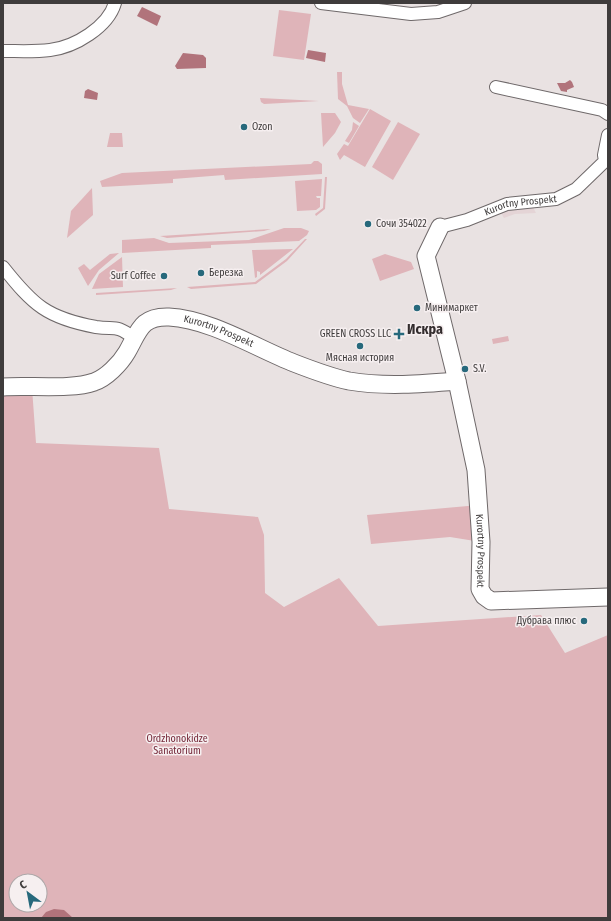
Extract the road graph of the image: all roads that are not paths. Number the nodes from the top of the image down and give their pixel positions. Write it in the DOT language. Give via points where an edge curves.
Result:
graph roads {
  1 [pos="115,3"];
  2 [pos="321,3"];
  3 [pos="465,3"];
  4 [pos="3,51"];
  5 [pos="496,87"];
  6 [pos="608,114"];
  7 [pos="608,136"];
  8 [pos="607,163"];
  9 [pos="440,227"];
  10 [pos="3,267"];
  11 [pos="134,338"];
  12 [pos="457,381"];
  13 [pos="3,387"];
  14 [pos="608,597"];
  1 -- 4 [label="street" via="106,21 69,45 51,50"];
  2 -- 3 [label="street" via="411,14 438,12"];
  5 -- 6 [label="street" via="602,110"];
  7 -- 8 [label="street, Kurortny Prospekt" via="604,155"];
  8 -- 9 [label="street, Kurortny Prospekt" via="576,189 556,199 507,204 467,220"];
  9 -- 12 [label="street, Kurortny Prospekt" via="426,256"];
  10 -- 11 [label="street" via="25,295 44,310 69,320 98,327 118,328"];
  11 -- 12 [label="street, Kurortny Prospekt" via="145,322 169,317 202,324 294,363 350,381 418,385"];
  11 -- 13 [label="street, Kurortny Prospekt" via="126,353 108,374 93,382 67,386"];
  12 -- 14 [label="street, Kurortny Prospekt" via="476,470 481,542 480,589 484,596 491,601 517,602"];
}
